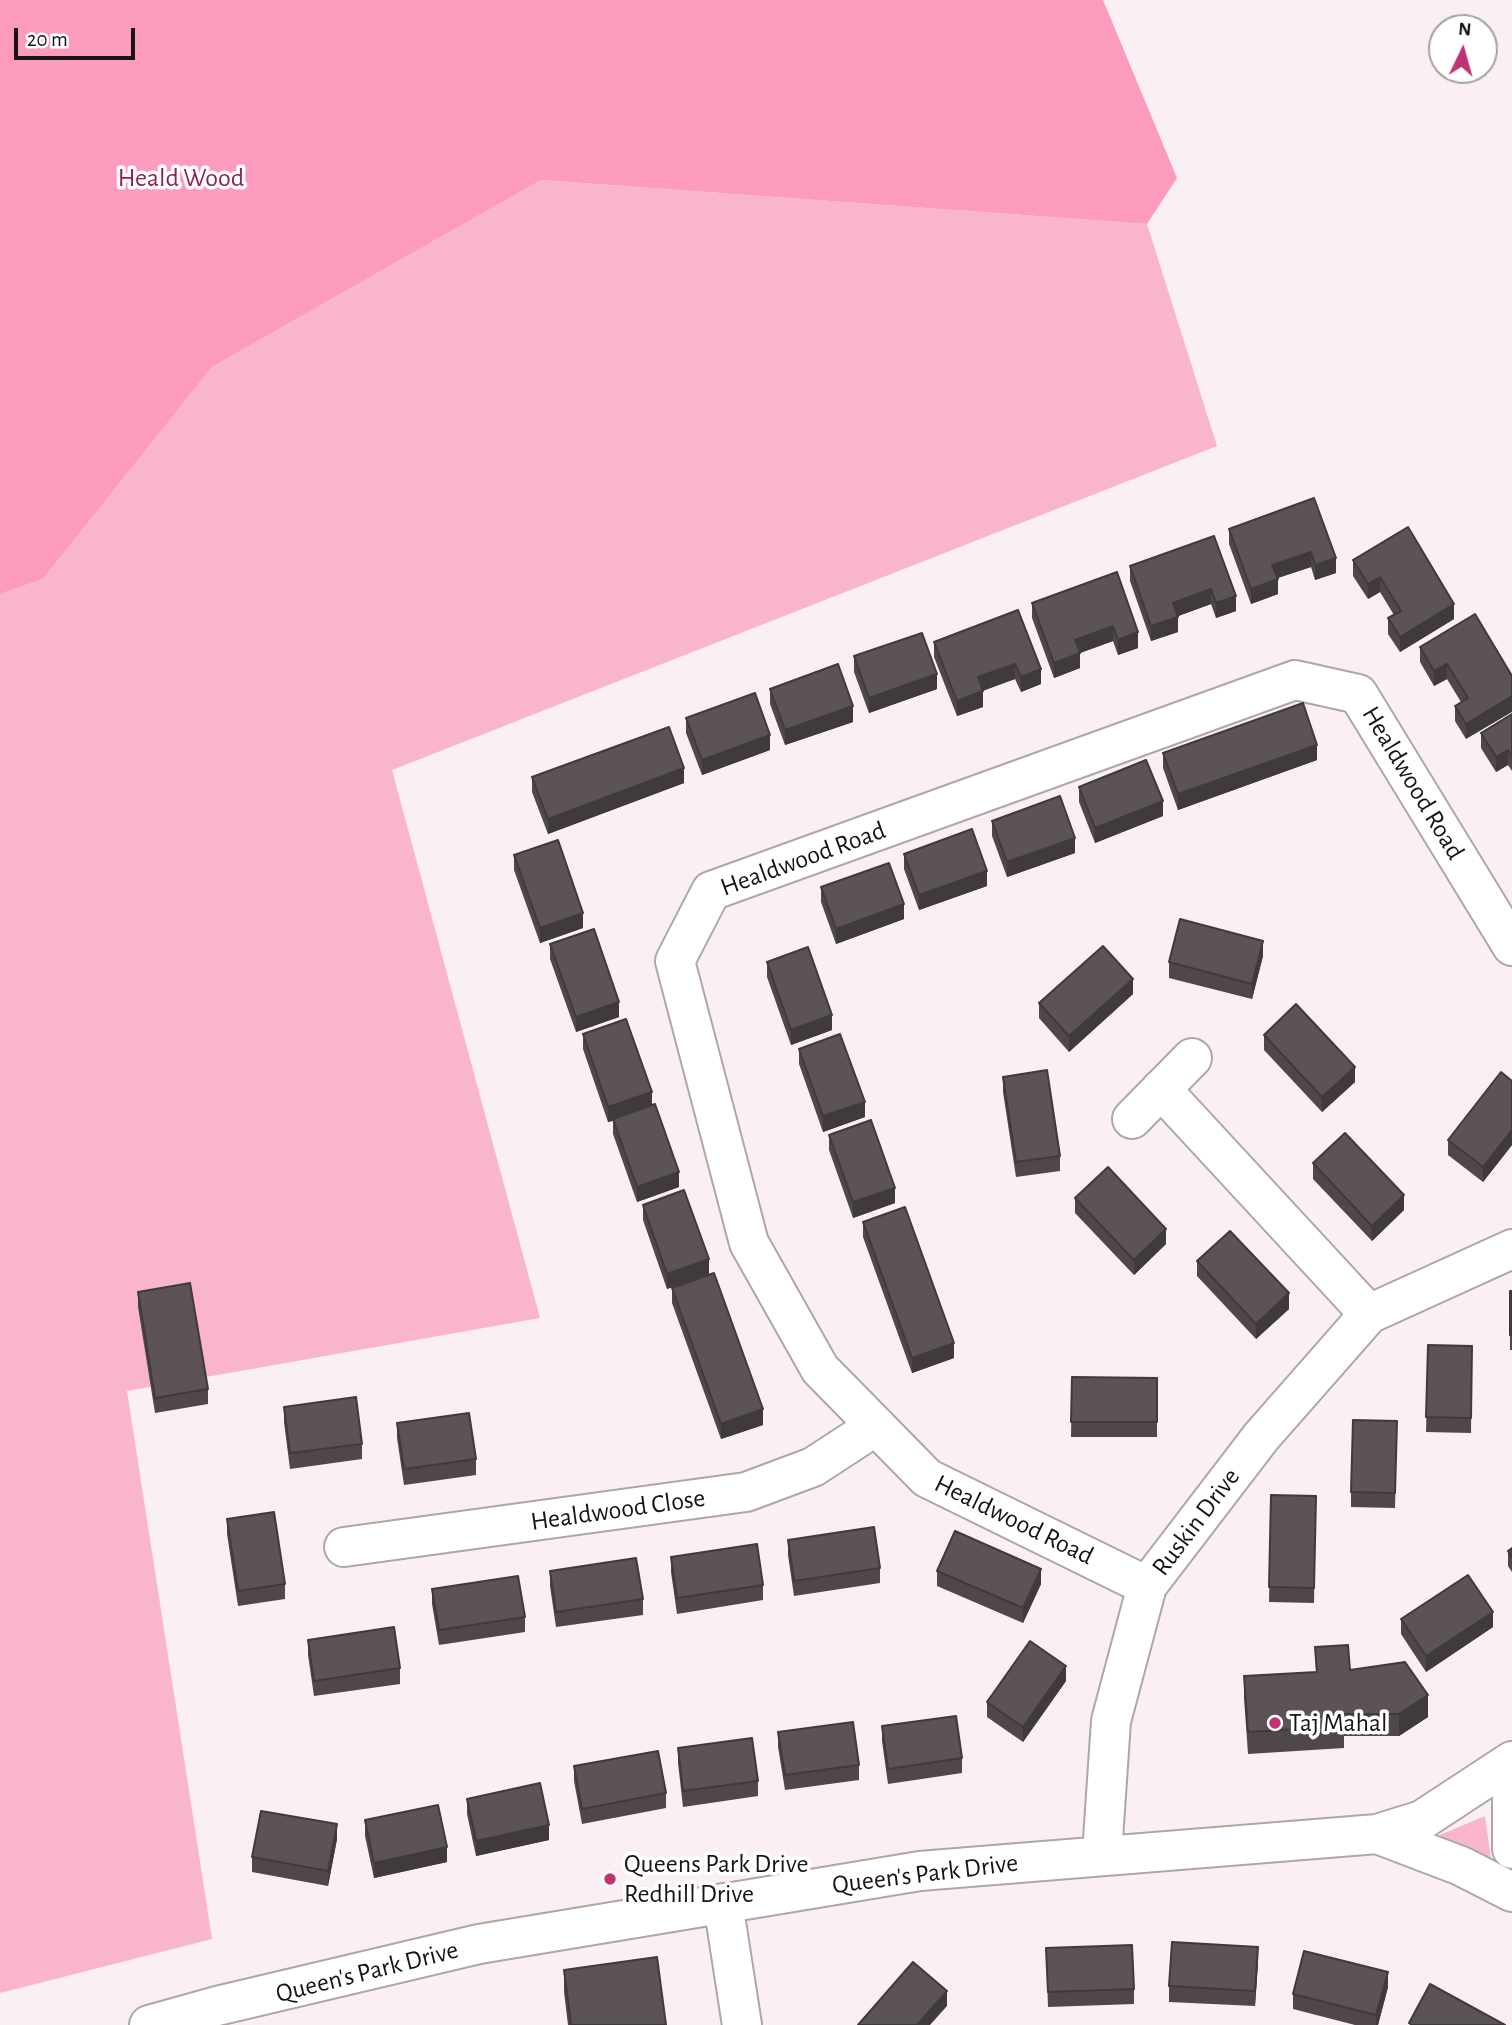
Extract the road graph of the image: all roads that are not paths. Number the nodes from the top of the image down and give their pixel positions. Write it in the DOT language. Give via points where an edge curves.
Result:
graph roads {
  1 [pos="1512,946"];
  2 [pos="1192,1058"];
  3 [pos="1161,1089"];
  4 [pos="1132,1119"];
  5 [pos="1512,1249"];
  6 [pos="1368,1314"];
  7 [pos="876,1426"];
  8 [pos="344,1547"];
  9 [pos="1147,1586"];
  10 [pos="1512,1761"];
  11 [pos="1512,1798"];
  12 [pos="1377,1834"];
  13 [pos="1512,1849"];
  14 [pos="1102,1854"];
  15 [pos="1512,1892"];
  16 [pos="723,1903"];
  17 [pos="149,2025"];
  18 [pos="741,2025"];
  1 -- 7 [label="street, Healdwood Road" via="1358,694 1295,680 711,891 675,961 749,1243 820,1369"];
  2 -- 3 [label="street"];
  3 -- 4 [label="street"];
  3 -- 6 [label="street"];
  5 -- 6 [label="street, Ruskin Drive"];
  6 -- 9 [label="street, Ruskin Drive" via="1261,1437"];
  7 -- 8 [label="street, Healdwood Close" via="813,1467 746,1492"];
  7 -- 9 [label="street, Healdwood Road" via="928,1478"];
  9 -- 14 [label="street, Ruskin Drive" via="1111,1721"];
  10 -- 12 [label="street, Queen's Park Drive" via="1422,1820"];
  11 -- 13 [label="street"];
  12 -- 14 [label="street, Queen's Park Drive"];
  12 -- 15 [label="street, Queen's Park Drive" via="1461,1866"];
  14 -- 16 [label="street, Queen's Park Drive" via="920,1871"];
  16 -- 17 [label="street, Queen's Park Drive" via="479,1944"];
  16 -- 18 [label="street"];
}
